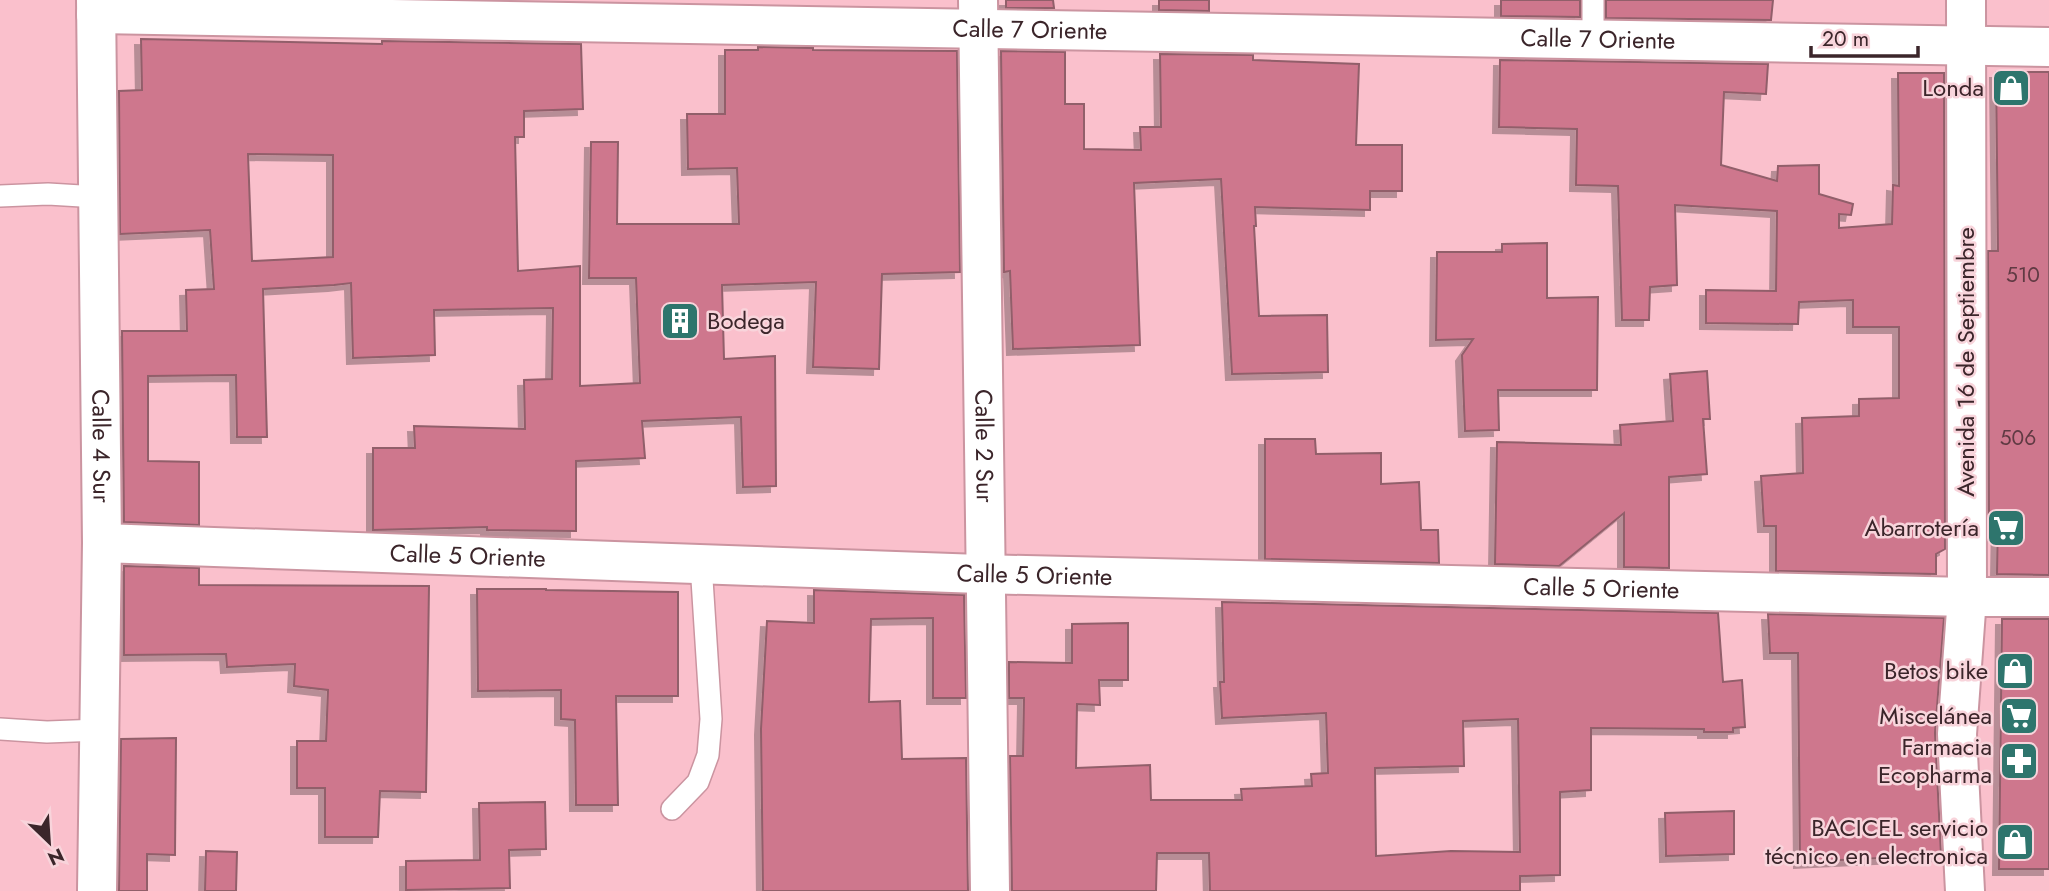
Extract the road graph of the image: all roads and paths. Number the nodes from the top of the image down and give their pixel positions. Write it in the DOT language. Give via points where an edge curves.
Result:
graph roads {
  1 [pos="1593,0"];
  2 [pos="1966,0"];
  3 [pos="96,7"];
  4 [pos="978,14"];
  5 [pos="1592,39"];
  6 [pos="1966,45"];
  7 [pos="2049,47"];
  8 [pos="0,196"];
  9 [pos="99,197"];
  10 [pos="102,543"];
  11 [pos="701,564"];
  12 [pos="985,574"];
  13 [pos="1967,597"];
  14 [pos="2049,597"];
  15 [pos="0,729"];
  16 [pos="100,730"];
  17 [pos="672,809"];
  18 [pos="97,891"];
  19 [pos="990,891"];
  20 [pos="1965,891"];
  1 -- 5 [label="lane"];
  2 -- 6 [label="street, Avenida 16 de Septiembre"];
  3 -- 4 [label="street, Calle 7 Oriente"];
  3 -- 9 [label="street, Calle 4 Sur"];
  4 -- 5 [label="street, Calle 7 Oriente"];
  4 -- 12 [label="street, Calle 2 Sur"];
  5 -- 6 [label="street, Calle 7 Oriente"];
  6 -- 7 [label="street, Calle 7 Oriente"];
  6 -- 13 [label="street, Avenida 16 de Septiembre"];
  8 -- 9 [label="lane"];
  9 -- 10 [label="street, Calle 4 Sur"];
  10 -- 11 [label="street, Calle 5 Oriente"];
  10 -- 16 [label="street, Calle 4 Sur"];
  11 -- 12 [label="street, Calle 5 Oriente"];
  11 -- 17 [label="lane" via="708,755 698,782"];
  12 -- 13 [label="street, Calle 5 Oriente"];
  12 -- 19 [label="street, Calle 2 Sur"];
  13 -- 14 [label="street, Calle 5 Oriente"];
  13 -- 20 [label="street, Avenida 16 de Septiembre" via="1957,734"];
  15 -- 16 [label="lane"];
  16 -- 18 [label="street, Calle 4 Sur"];
}
